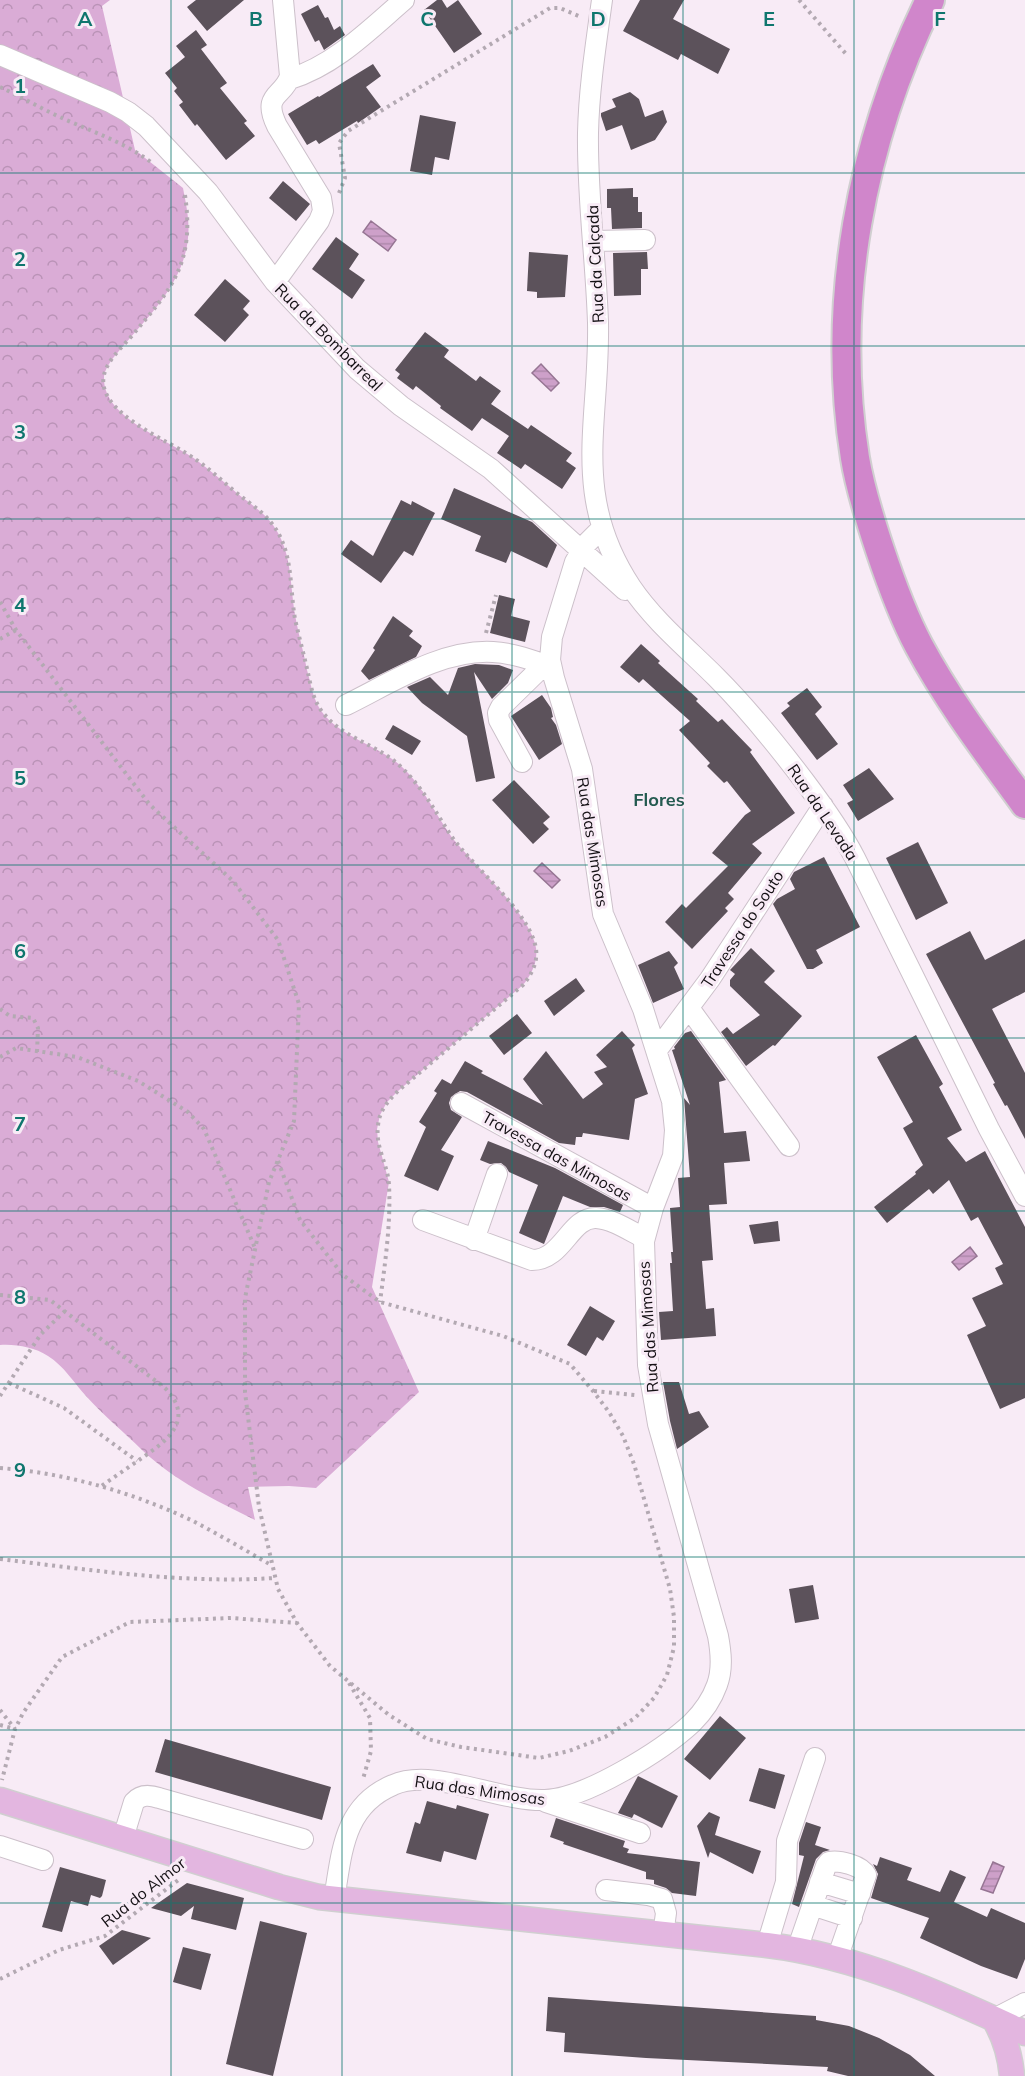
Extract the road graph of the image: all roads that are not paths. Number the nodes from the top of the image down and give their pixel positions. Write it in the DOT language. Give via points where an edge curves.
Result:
graph roads {
  1 [pos="284,0"];
  2 [pos="404,0"];
  3 [pos="602,0"];
  4 [pos="930,0"];
  5 [pos="946,0"];
  6 [pos="0,55"];
  7 [pos="290,79"];
  8 [pos="879,158"];
  9 [pos="645,240"];
  10 [pos="593,242"];
  11 [pos="275,282"];
  12 [pos="602,528"];
  13 [pos="582,550"];
  14 [pos="663,624"];
  15 [pos="548,666"];
  16 [pos="346,705"];
  17 [pos="522,762"];
  18 [pos="1025,776"];
  19 [pos="1025,804"];
  20 [pos="823,806"];
  21 [pos="689,1008"];
  22 [pos="657,1050"];
  23 [pos="462,1103"];
  24 [pos="789,1146"];
  25 [pos="497,1174"];
  26 [pos="1025,1196"];
  27 [pos="652,1208"];
  28 [pos="423,1220"];
  29 [pos="644,1238"];
  30 [pos="474,1240"];
  31 [pos="815,1758"];
  32 [pos="0,1800"];
  33 [pos="538,1800"];
  34 [pos="640,1833"];
  35 [pos="123,1838"];
  36 [pos="303,1839"];
  37 [pos="0,1846"];
  38 [pos="43,1860"];
  39 [pos="818,1887"];
  40 [pos="606,1890"];
  41 [pos="334,1899"];
  42 [pos="858,1900"];
  43 [pos="663,1935"];
  44 [pos="767,1945"];
  45 [pos="797,1950"];
  46 [pos="837,1959"];
  47 [pos="1025,2003"];
  48 [pos="994,2019"];
  49 [pos="1025,2033"];
  50 [pos="1025,2051"];
  51 [pos="1013,2076"];
  1 -- 7 [label="street"];
  2 -- 7 [label="street" via="348,48"];
  3 -- 10 [label="street, Rua da Calçada" via="588,133"];
  4 -- 8 [label="highway" via="896,77"];
  5 -- 8 [label="highway"];
  6 -- 11 [label="street, Rua da Bombarreal" via="128,112 162,141 214,198"];
  7 -- 11 [label="street" via="275,95 272,114 319,194 324,211"];
  8 -- 18 [label="highway" via="863,306 863,357 868,424 882,498 922,616 957,679"];
  8 -- 19 [label="highway" via="858,214 849,282 847,340 855,459 892,585 919,646"];
  9 -- 10 [label="street"];
  10 -- 12 [label="street, Rua da Calçada" via="598,346 592,467"];
  11 -- 13 [label="street, Rua da Bombarreal" via="368,378 491,469"];
  12 -- 13 [label="street, Rua das Mimosas"];
  12 -- 14 [label="street, Rua da Levada" via="627,580"];
  13 -- 14 [label="street, Rua da Bombarreal"];
  13 -- 15 [label="street, Rua das Mimosas" via="572,568 552,637"];
  14 -- 20 [label="street, Rua da Levada" via="759,724"];
  15 -- 16 [label="street" via="505,653 466,653 441,659"];
  15 -- 17 [label="street" via="498,713"];
  15 -- 22 [label="street, Rua das Mimosas" via="582,769 603,914"];
  20 -- 21 [label="street, Travessa do Souto"];
  20 -- 26 [label="street, Rua da Levada" via="850,848"];
  21 -- 22 [label="street, Travessa do Souto"];
  21 -- 24 [label="street"];
  22 -- 27 [label="street, Rua das Mimosas" via="672,1101 675,1131 670,1167"];
  23 -- 27 [label="street, Travessa das Mimosas"];
  25 -- 30 [label="street"];
  27 -- 29 [label="street, Rua das Mimosas"];
  28 -- 30 [label="street"];
  29 -- 30 [label="street" via="604,1219 590,1219 554,1252 536,1260 523,1259"];
  29 -- 33 [label="street, Rua das Mimosas" via="647,1347 657,1424 718,1636 721,1666 710,1700 678,1735 588,1789 562,1798"];
  31 -- 44 [label="street" via="787,1841 786,1882"];
  32 -- 35 [label="main road"];
  33 -- 34 [label="street"];
  33 -- 41 [label="street, Rua das Mimosas" via="424,1779 393,1784 364,1804 352,1819 345,1836"];
  35 -- 36 [label="street" via="134,1802 141,1796 150,1796"];
  35 -- 41 [label="main road" via="293,1891"];
  37 -- 38 [label="street"];
  39 -- 42 [label="street"];
  39 -- 42 [label="street" via="832,1861 858,1868 865,1872"];
  39 -- 45 [label="street"];
  40 -- 43 [label="street" via="662,1899 666,1913"];
  41 -- 43 [label="main road"];
  42 -- 46 [label="street"];
  43 -- 44 [label="main road"];
  44 -- 45 [label="main road"];
  45 -- 46 [label="main road"];
  46 -- 48 [label="main road" via="883,1973"];
  47 -- 48 [label="street"];
  48 -- 49 [label="main road"];
  48 -- 51 [label="main road" via="1008,2049"];
  50 -- 51 [label="main road"];
}
